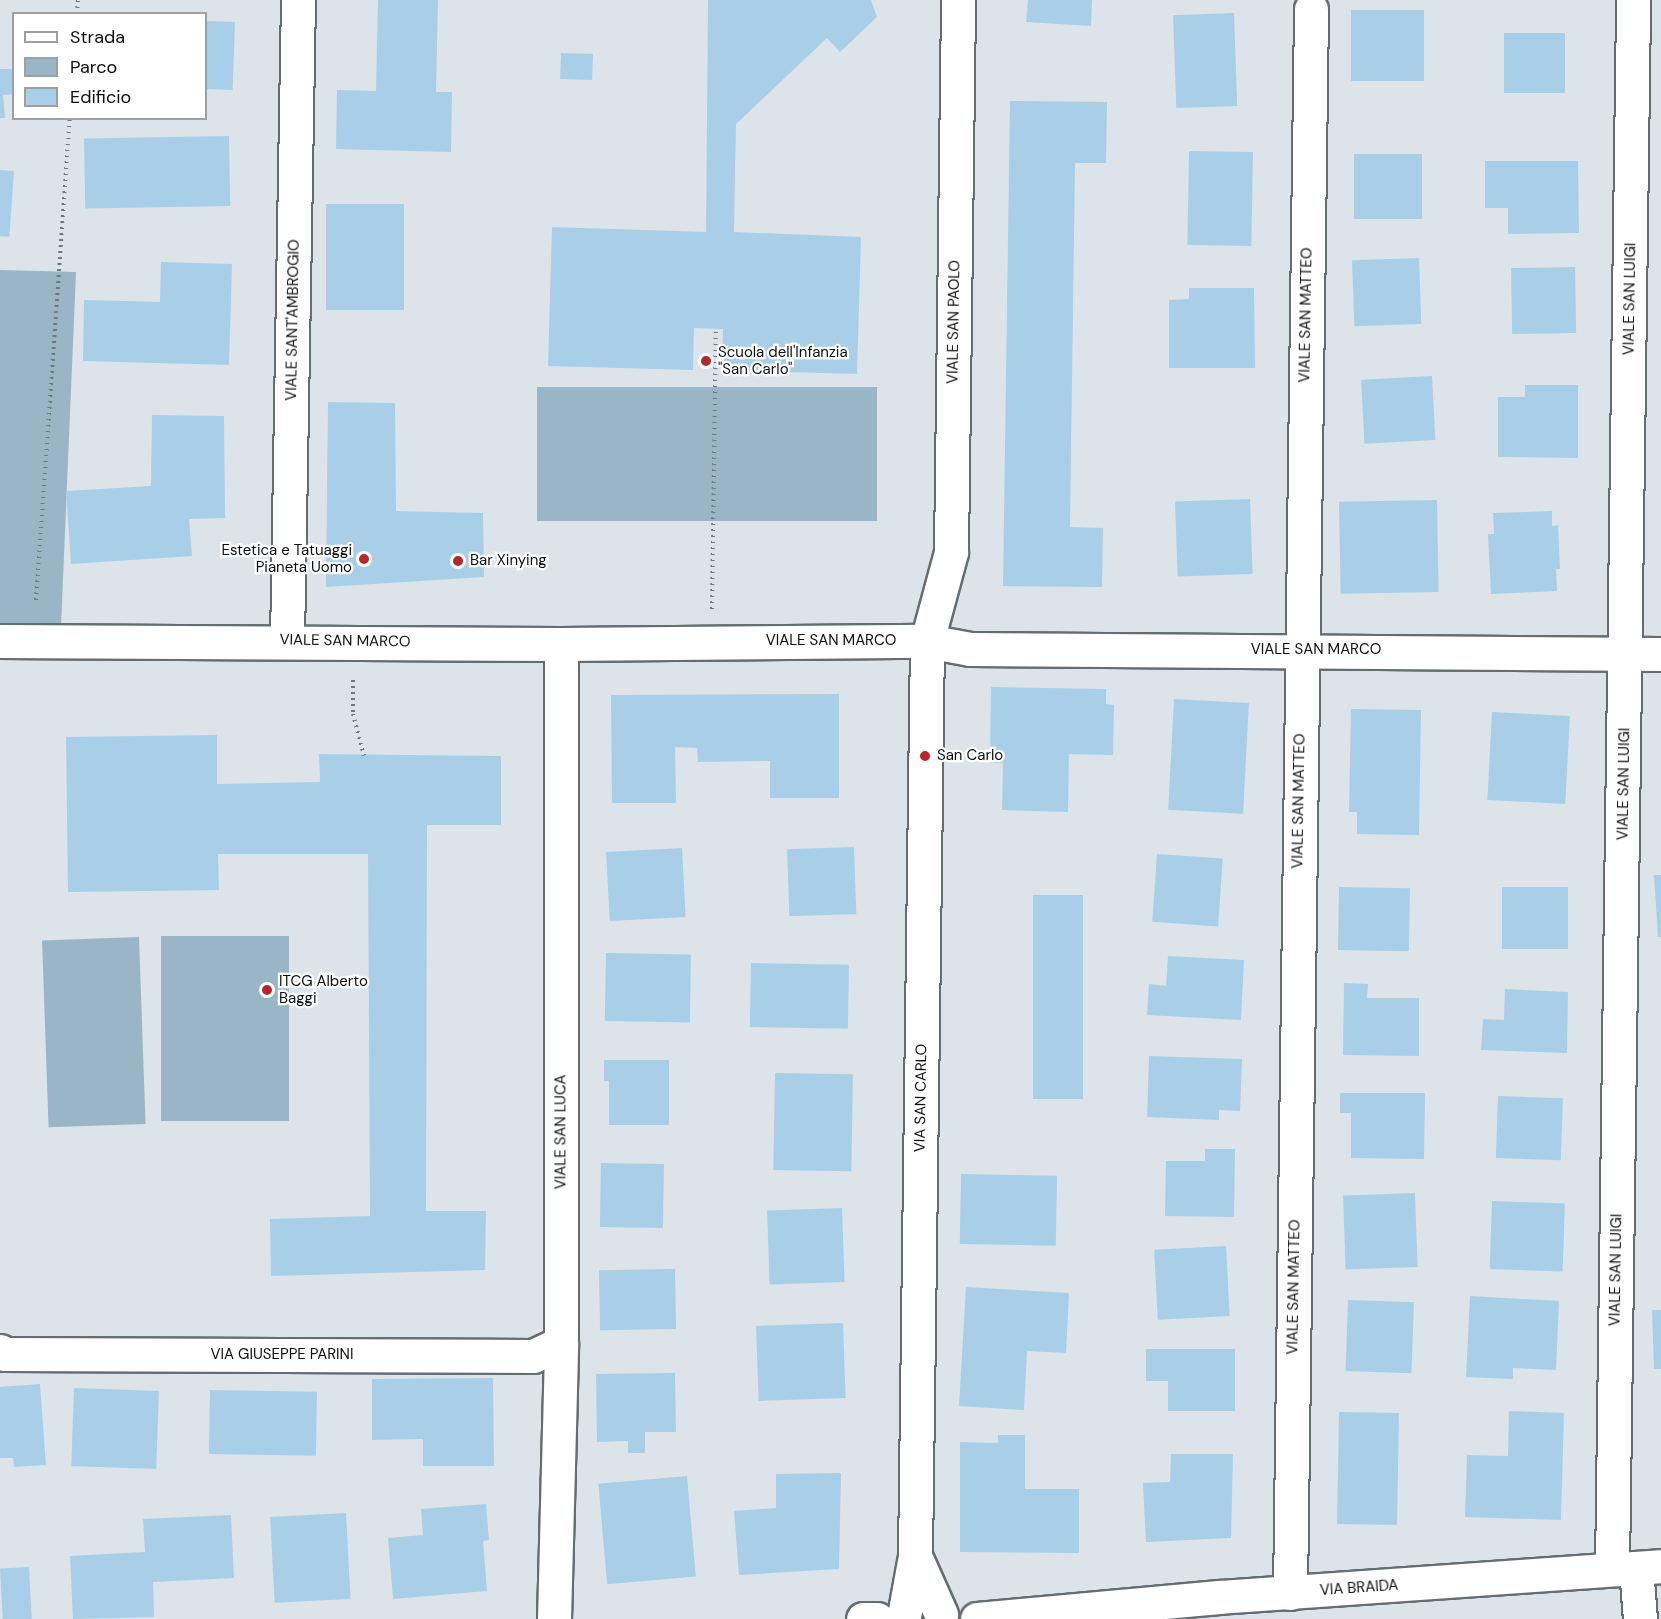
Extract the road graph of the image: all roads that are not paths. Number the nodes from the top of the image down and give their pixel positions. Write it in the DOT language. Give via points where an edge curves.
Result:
graph roads {
  1 [pos="298,0"];
  2 [pos="957,0"];
  3 [pos="1634,0"];
  4 [pos="1311,9"];
  5 [pos="927,640"];
  6 [pos="0,641"];
  7 [pos="287,641"];
  8 [pos="561,644"];
  9 [pos="1301,650"];
  10 [pos="1626,653"];
  11 [pos="1661,654"];
  12 [pos="561,1343"];
  13 [pos="0,1351"];
  14 [pos="915,1556"];
  15 [pos="1636,1568"];
  16 [pos="1290,1593"];
  17 [pos="1050,1615"];
  18 [pos="945,1616"];
  19 [pos="894,1618"];
  20 [pos="554,1619"];
  21 [pos="863,1619"];
  22 [pos="977,1619"];
  23 [pos="1640,1619"];
  1 -- 7 [label="street, VIALE SANT'AMBROGIO"];
  2 -- 5 [label="street, VIALE SAN PAOLO" via="951,552"];
  3 -- 10 [label="street, VIALE SAN LUIGI"];
  4 -- 9 [label="street, VIALE SAN MATTEO"];
  5 -- 8 [label="street, VIALE SAN MARCO"];
  5 -- 9 [label="street, VIALE SAN MARCO" via="970,649"];
  5 -- 14 [label="street, VIA SAN CARLO"];
  6 -- 7 [label="street, VIALE SAN MARCO"];
  7 -- 8 [label="street, VIALE SAN MARCO"];
  8 -- 12 [label="street, VIALE SAN LUCA"];
  9 -- 10 [label="street, VIALE SAN MARCO"];
  9 -- 16 [label="street, VIALE SAN MATTEO"];
  10 -- 11 [label="street, VIALE SAN MARCO"];
  10 -- 15 [label="street, VIALE SAN LUIGI"];
  12 -- 13 [label="street, VIA GIUSEPPE PARINI" via="534,1356"];
  12 -- 20 [label="street, VIALE SAN LUCA"];
  14 -- 18 [label="street, VIA SAN CARLO"];
  14 -- 19 [label="street, VIA SAN CARLO"];
  15 -- 16 [label="street, VIA BRAIDA"];
  15 -- 23 [label="street, VIALE SAN LUIGI"];
  16 -- 17 [label="street, VIA BRAIDA"];
  17 -- 22 [label="street, VIA BRAIDA"];
  18 -- 19 [label="street" via="918,1611"];
  19 -- 21 [label="street"];
}
